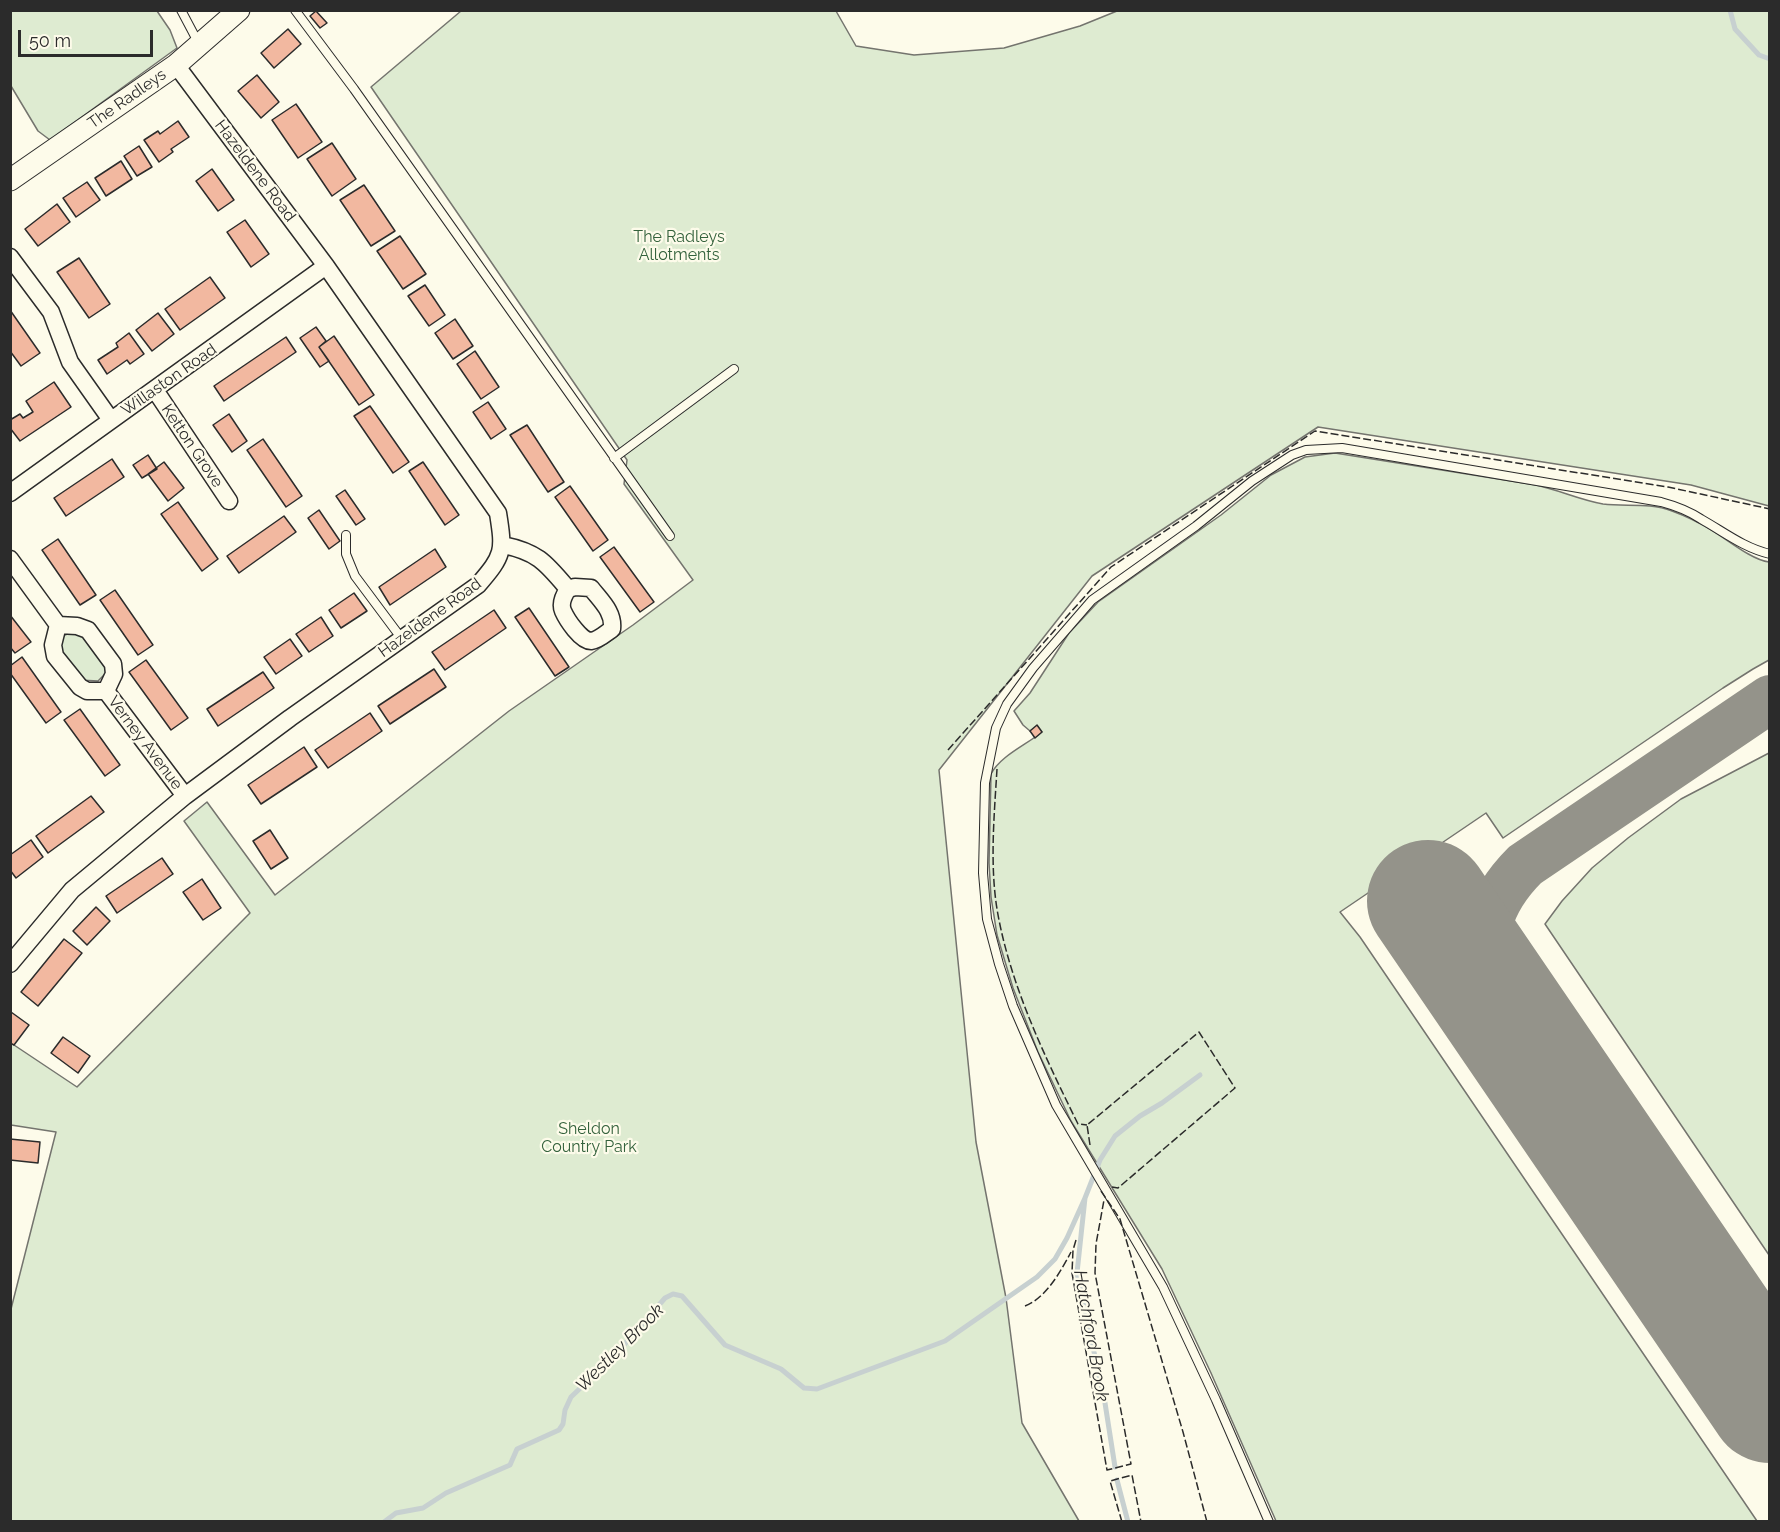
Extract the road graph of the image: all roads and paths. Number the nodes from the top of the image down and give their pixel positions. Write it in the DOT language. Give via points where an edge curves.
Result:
graph roads {
  1 [pos="181,10"];
  2 [pos="239,10"];
  3 [pos="295,10"];
  4 [pos="199,44"];
  5 [pos="176,65"];
  6 [pos="10,180"];
  7 [pos="10,257"];
  8 [pos="326,266"];
  9 [pos="734,369"];
  10 [pos="155,390"];
  11 [pos="111,420"];
  12 [pos="614,458"];
  13 [pos="10,493"];
  14 [pos="229,501"];
  15 [pos="346,536"];
  16 [pos="670,536"];
  17 [pos="503,545"];
  18 [pos="1753,550"];
  19 [pos="1770,554"];
  20 [pos="10,559"];
  21 [pos="1770,560"];
  22 [pos="568,589"];
  23 [pos="58,625"];
  24 [pos="402,639"];
  25 [pos="106,691"];
  26 [pos="185,796"];
  27 [pos="10,964"];
  28 [pos="1269,1521"];
  1 -- 4 [label="lane"];
  2 -- 4 [label="street, The Radleys"];
  3 -- 12 [label="lane"];
  4 -- 5 [label="street, The Radleys"];
  5 -- 6 [label="street, The Radleys"];
  5 -- 8 [label="street, Hazeldene Road"];
  7 -- 11 [label="street" via="51,312 70,362"];
  8 -- 10 [label="street, Willaston Road"];
  8 -- 17 [label="street, Hazeldene Road" via="498,513"];
  9 -- 12 [label="lane"];
  10 -- 11 [label="street, Willaston Road"];
  10 -- 14 [label="street, Ketton Grove"];
  11 -- 13 [label="street, Willaston Road"];
  12 -- 16 [label="lane"];
  15 -- 24 [label="lane" via="346,554 355,576"];
  17 -- 22 [label="street" via="522,549 544,561"];
  17 -- 24 [label="street, Hazeldene Road" via="494,567 478,585"];
  18 -- 19 [label="lane"];
  18 -- 21 [label="lane"];
  18 -- 28 [label="lane" via="1699,517 1662,502 1342,448 1306,450 1271,468 1092,600 1033,668 1000,717 992,743 983,808 985,901 999,964 1028,1044 1056,1105 1163,1287"];
  20 -- 23 [label="street"];
  23 -- 25 [label="street, Verney Avenue" via="53,645 55,656 80,687"];
  23 -- 25 [label="street, Verney Avenue" via="88,630 113,664 114,674"];
  24 -- 26 [label="street, Hazeldene Road"];
  25 -- 26 [label="street, Verney Avenue"];
  26 -- 27 [label="street, Hazeldene Road" via="72,890"];
}
